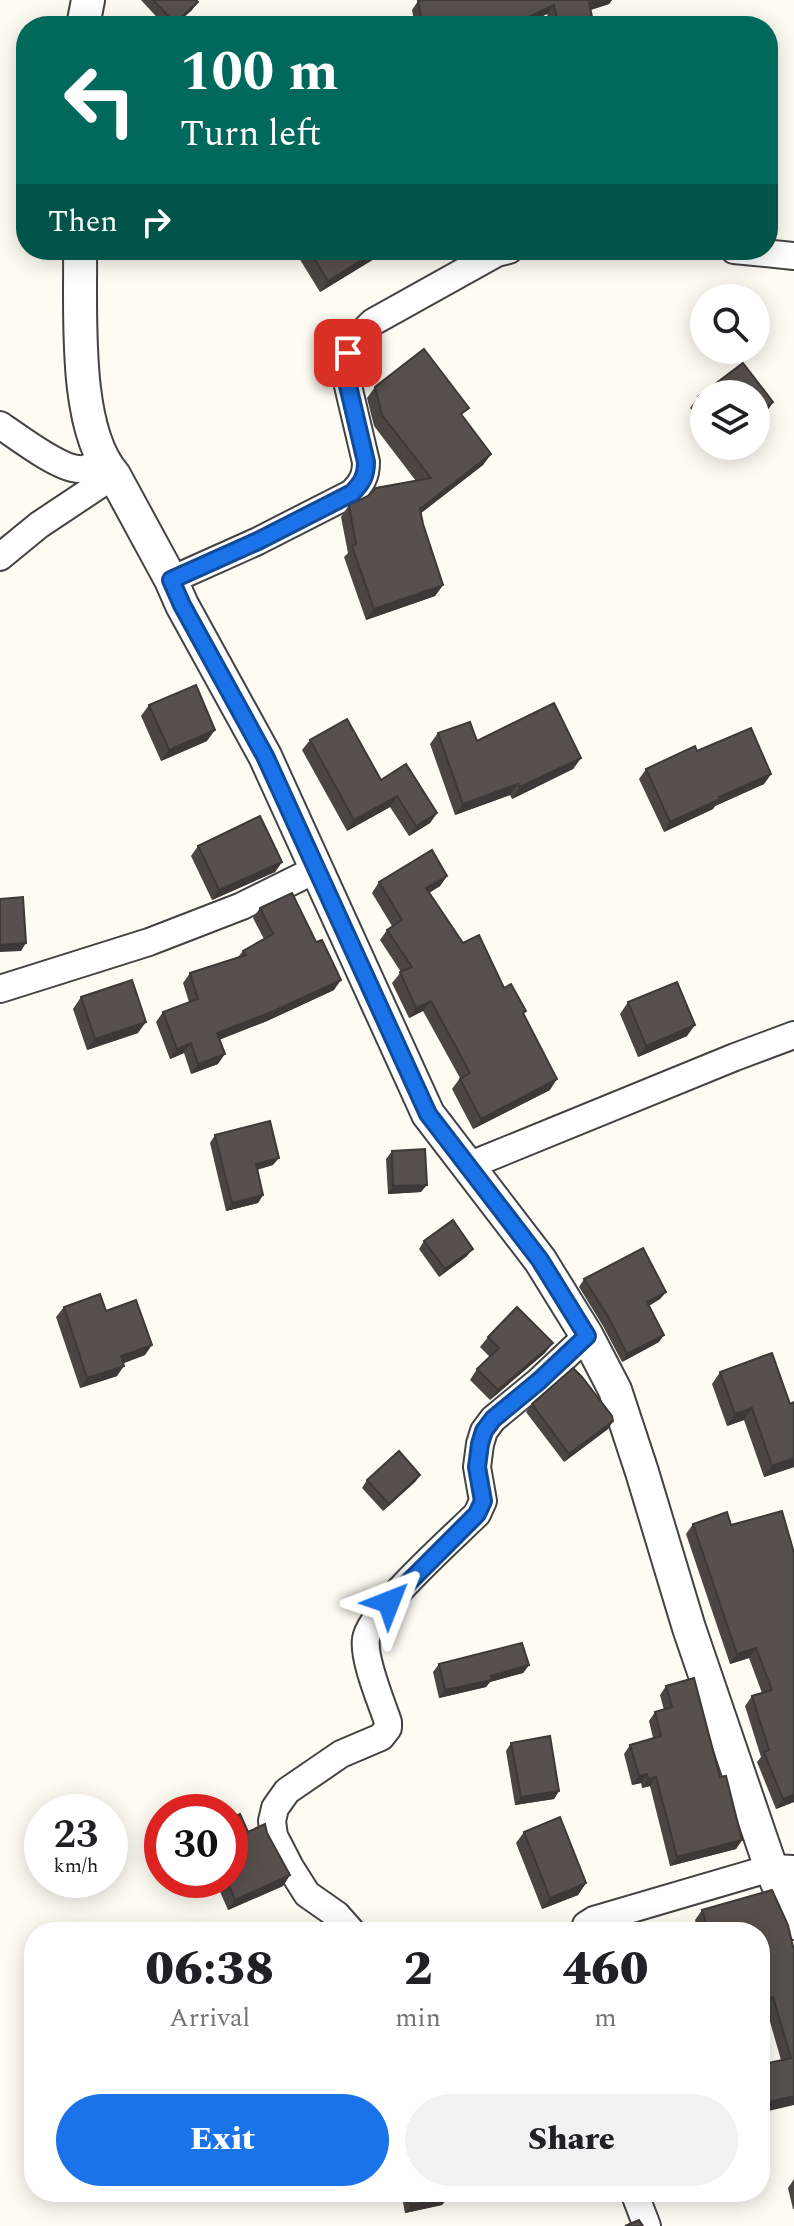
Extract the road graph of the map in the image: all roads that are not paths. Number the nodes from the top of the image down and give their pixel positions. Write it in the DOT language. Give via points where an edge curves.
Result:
graph roads {
  1 [pos="80,260"];
  2 [pos="484,260"];
  3 [pos="0,425"];
  4 [pos="108,469"];
  5 [pos="0,557"];
  6 [pos="171,580"];
  7 [pos="317,869"];
  8 [pos="0,989"];
  9 [pos="794,1035"];
  10 [pos="468,1166"];
  11 [pos="587,1336"];
  12 [pos="782,1868"];
  13 [pos="343,1922"];
  14 [pos="591,1922"];
  15 [pos="794,1923"];
  16 [pos="638,2202"];
  17 [pos="647,2226"];
  1 -- 4 [label="street" via="82,375 88,414"];
  2 -- 6 [label="street" via="373,322 348,353 345,373 366,462 362,483 352,493"];
  3 -- 4 [label="street" via="65,465"];
  4 -- 5 [label="street"];
  4 -- 6 [label="street"];
  6 -- 7 [label="street" via="265,756"];
  7 -- 8 [label="street" via="162,937"];
  7 -- 10 [label="street" via="428,1114"];
  9 -- 10 [label="street"];
  10 -- 11 [label="street" via="540,1260"];
  11 -- 12 [label="street" via="615,1390 689,1628"];
  11 -- 13 [label="street" via="493,1419 480,1444 477,1467 483,1501 477,1514 372,1621 367,1656 388,1728 287,1791 275,1808 274,1836 290,1867 307,1894"];
  12 -- 14 [label="street"];
  12 -- 15 [label="street"];
  16 -- 17 [label="street"];
}
